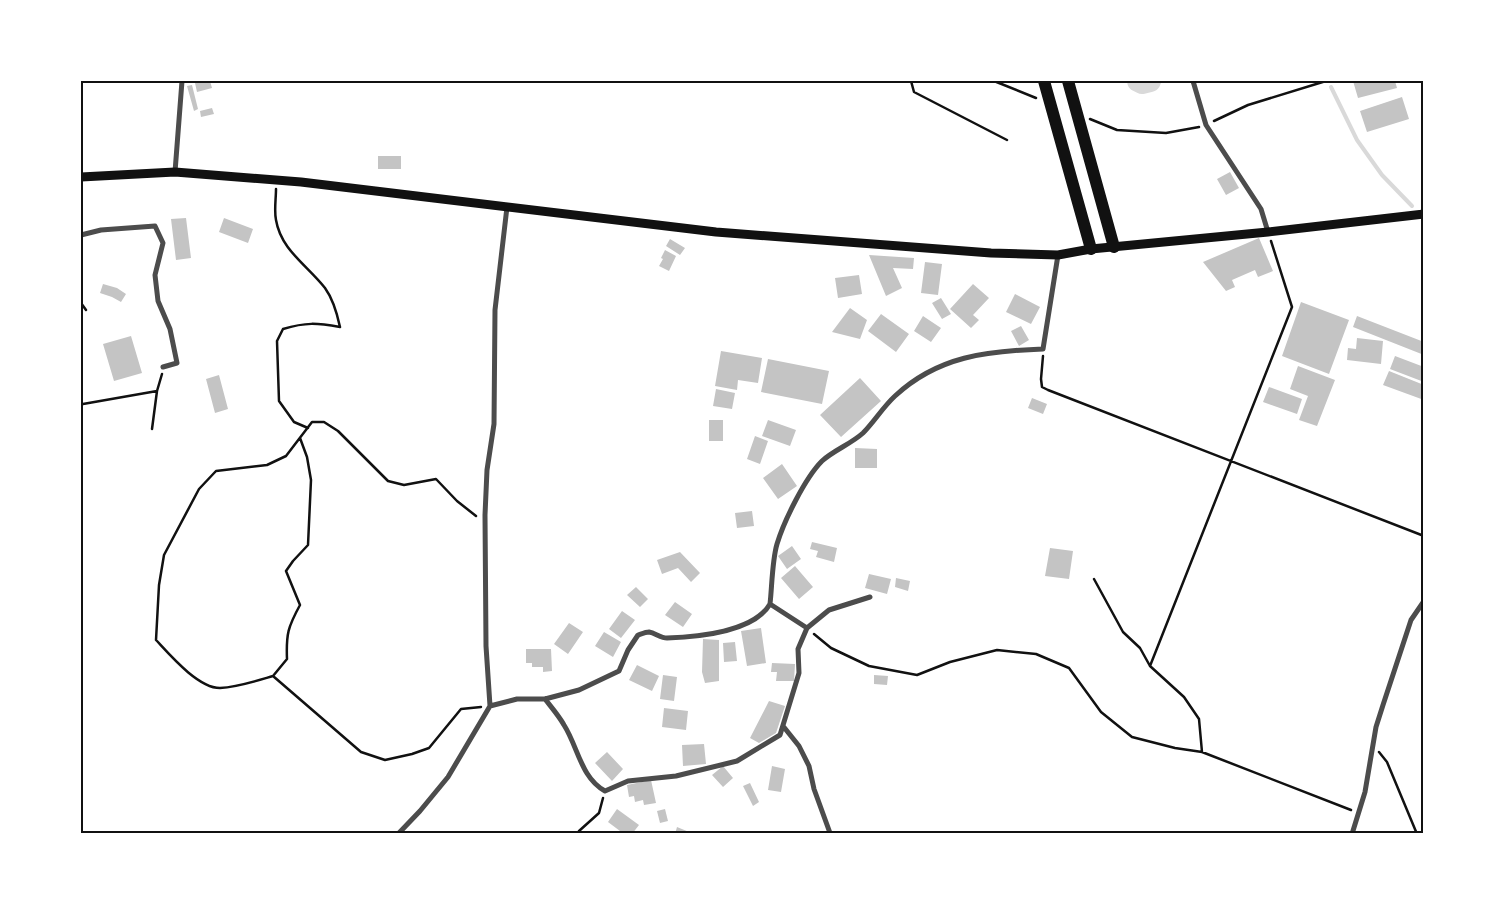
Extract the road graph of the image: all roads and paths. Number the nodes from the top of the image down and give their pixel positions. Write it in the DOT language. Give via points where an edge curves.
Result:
graph roads {
  1 [pos="182,81"];
  2 [pos="911,81"];
  3 [pos="994,81"];
  4 [pos="1044,81"];
  5 [pos="1068,81"];
  6 [pos="1193,81"];
  7 [pos="1326,81"];
  8 [pos="1038,99"];
  9 [pos="1080,118"];
  10 [pos="1206,125"];
  11 [pos="1007,140"];
  12 [pos="175,172"];
  13 [pos="81,177"];
  14 [pos="276,180"];
  15 [pos="507,207"];
  16 [pos="1424,214"];
  17 [pos="1268,232"];
  18 [pos="81,235"];
  19 [pos="1114,247"];
  20 [pos="1091,249"];
  21 [pos="1058,255"];
  22 [pos="81,303"];
  23 [pos="86,310"];
  24 [pos="1043,349"];
  25 [pos="163,367"];
  26 [pos="158,391"];
  27 [pos="83,404"];
  28 [pos="308,428"];
  29 [pos="152,429"];
  30 [pos="300,438"];
  31 [pos="1231,461"];
  32 [pos="485,524"];
  33 [pos="1424,536"];
  34 [pos="1094,579"];
  35 [pos="870,598"];
  36 [pos="1424,601"];
  37 [pos="770,604"];
  38 [pos="807,628"];
  39 [pos="1150,666"];
  40 [pos="273,676"];
  41 [pos="545,700"];
  42 [pos="490,706"];
  43 [pos="783,726"];
  44 [pos="1373,745"];
  45 [pos="1202,752"];
  46 [pos="605,791"];
  47 [pos="1359,813"];
  48 [pos="830,833"];
  49 [pos="398,834"];
  50 [pos="582,834"];
  51 [pos="1352,834"];
  52 [pos="1417,834"];
  1 -- 12 [label="street"];
  2 -- 11 [label="path" via="914,92"];
  3 -- 8 [label="path"];
  4 -- 20 [label="highway"];
  5 -- 9 [label="highway"];
  6 -- 10 [label="street"];
  7 -- 10 [label="path" via="1248,105"];
  9 -- 10 [label="path" via="1117,130 1166,133"];
  9 -- 19 [label="highway"];
  10 -- 17 [label="street" via="1261,209"];
  12 -- 13 [label="main road"];
  12 -- 14 [label="main road"];
  14 -- 15 [label="main road"];
  14 -- 28 [label="path" via="276,220 281,234 290,252 325,288 337,309 340,326 315,322 295,325 283,329 277,341 278,401 294,422"];
  15 -- 21 [label="main road" via="744,234"];
  15 -- 32 [label="street" via="495,310 494,424 487,470"];
  16 -- 17 [label="main road"];
  17 -- 19 [label="main road"];
  17 -- 31 [label="path" via="1292,307"];
  18 -- 25 [label="street" via="101,230 155,226 163,242 155,276 158,301 170,329 177,363"];
  19 -- 20 [label="main road"];
  20 -- 21 [label="main road"];
  21 -- 24 [label="street"];
  22 -- 23 [label="path"];
  24 -- 31 [label="path" via="1042,387"];
  24 -- 37 [label="street" via="976,355 953,360 922,375 894,396 862,434 822,462 800,491 777,545"];
  25 -- 26 [label="path"];
  26 -- 27 [label="path"];
  26 -- 29 [label="path"];
  28 -- 30 [label="path"];
  28 -- 32 [label="path" via="312,422 324,422 338,431 388,481 404,485 436,479"];
  30 -- 40 [label="path" via="311,480 308,545 286,571 300,605 290,622 286,638 287,659"];
  30 -- 40 [label="path" via="286,456 267,465 216,471 199,489 164,555 159,585 156,640 198,680 218,688"];
  31 -- 33 [label="path"];
  31 -- 39 [label="path"];
  32 -- 42 [label="street"];
  34 -- 39 [label="path" via="1123,632 1140,648"];
  35 -- 38 [label="street" via="829,610"];
  36 -- 44 [label="street" via="1405,635"];
  37 -- 38 [label="street"];
  37 -- 41 [label="street" via="765,613 742,626 722,632 664,638 649,632 638,635 619,672 579,690"];
  38 -- 43 [label="street" via="798,649 799,673"];
  38 -- 45 [label="path" via="830,648 869,666 917,675 950,662 997,650 1036,654 1069,668 1101,712 1132,738"];
  39 -- 45 [label="path" via="1184,697 1199,719"];
  40 -- 42 [label="path" via="361,752 385,760 429,748 461,709"];
  41 -- 42 [label="street" via="517,700"];
  41 -- 46 [label="street" via="565,726 580,762 596,786"];
  42 -- 49 [label="street" via="448,778"];
  43 -- 46 [label="street" via="780,735 737,760 676,776 628,781"];
  43 -- 48 [label="street" via="799,746 809,766"];
  44 -- 47 [label="street"];
  44 -- 52 [label="path" via="1387,762"];
  45 -- 47 [label="path"];
  46 -- 50 [label="path" via="600,814 578,831"];
  47 -- 51 [label="street"];
}
